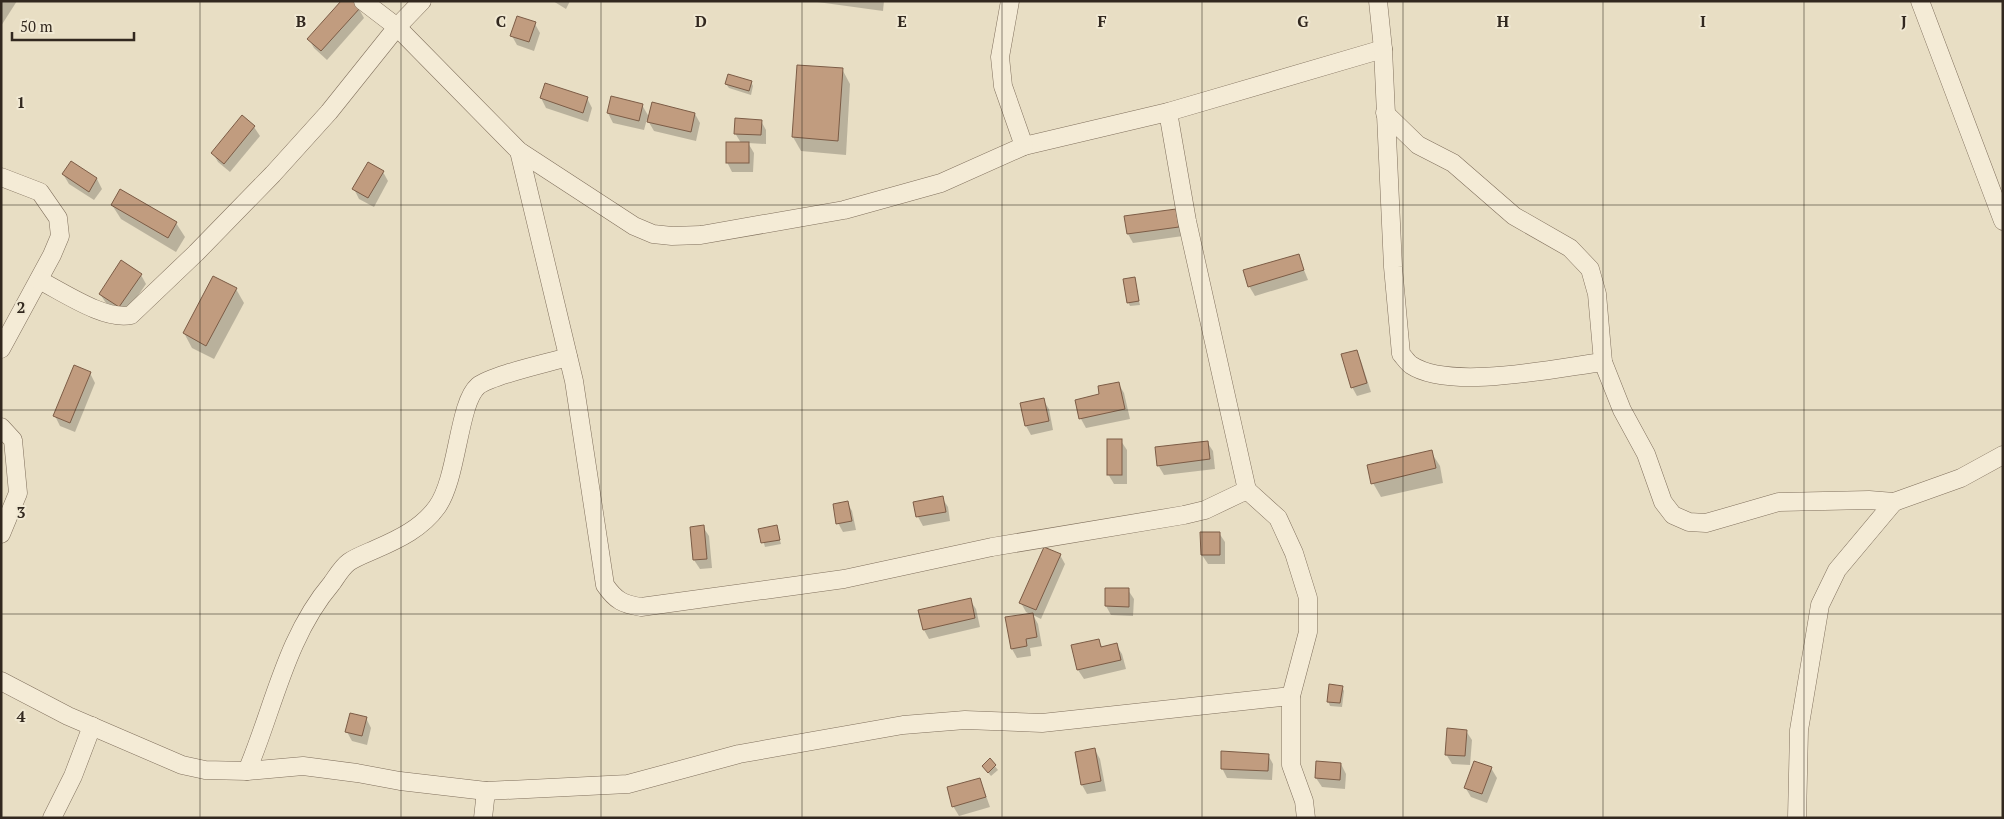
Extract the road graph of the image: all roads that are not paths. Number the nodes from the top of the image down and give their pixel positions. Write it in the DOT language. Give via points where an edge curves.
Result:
graph roads {
  1 [pos="363,1"];
  2 [pos="422,1"];
  3 [pos="1378,1"];
  4 [pos="1920,1"];
  5 [pos="1008,2"];
  6 [pos="397,27"];
  7 [pos="1383,49"];
  8 [pos="1168,112"];
  9 [pos="1386,113"];
  10 [pos="1024,146"];
  11 [pos="519,151"];
  12 [pos="1,177"];
  13 [pos="2003,221"];
  14 [pos="39,280"];
  15 [pos="1,349"];
  16 [pos="568,357"];
  17 [pos="1603,362"];
  18 [pos="1,427"];
  19 [pos="2003,455"];
  20 [pos="1247,490"];
  21 [pos="1894,502"];
  22 [pos="1,534"];
  23 [pos="1,681"];
  24 [pos="1291,696"];
  25 [pos="92,726"];
  26 [pos="247,771"];
  27 [pos="486,791"];
  28 [pos="52,818"];
  29 [pos="483,818"];
  30 [pos="1306,818"];
  31 [pos="1798,818"];
  1 -- 6 [label="street"];
  2 -- 6 [label="street"];
  3 -- 7 [label="street"];
  4 -- 13 [label="street"];
  5 -- 10 [label="street" via="1000,57 1003,86"];
  6 -- 11 [label="street"];
  6 -- 14 [label="street" via="329,112 273,174 131,315 107,314"];
  7 -- 8 [label="street"];
  7 -- 9 [label="street"];
  8 -- 10 [label="street"];
  8 -- 20 [label="street" via="1187,221"];
  9 -- 17 [label="street" via="1418,145 1453,164 1514,216 1570,248 1590,269 1597,294"];
  9 -- 17 [label="street" via="1393,267 1401,354 1410,364 1436,374 1464,377 1491,377"];
  10 -- 11 [label="street" via="973,170 903,195 701,235 672,236 653,234 634,226"];
  11 -- 16 [label="street"];
  12 -- 14 [label="street" via="40,192 58,218 60,236"];
  14 -- 15 [label="street"];
  16 -- 20 [label="street" via="587,456 605,585 614,599 624,604 641,607 844,579 992,548 1184,515 1206,510"];
  16 -- 26 [label="street" via="478,386 469,402 449,485 438,506 423,524 348,562 327,588 288,654"];
  17 -- 21 [label="street" via="1622,410 1646,454 1663,502 1673,515 1689,522 1706,522 1778,502"];
  18 -- 22 [label="street" via="13,440 18,493"];
  19 -- 21 [label="street" via="1961,478"];
  20 -- 24 [label="street" via="1278,518 1294,553 1308,598 1308,632"];
  21 -- 31 [label="street" via="1837,570 1820,605 1799,730"];
  23 -- 25 [label="street"];
  24 -- 27 [label="street" via="1042,723 965,720 903,726 739,754 628,784"];
  24 -- 30 [label="street" via="1291,765 1304,801"];
  25 -- 26 [label="street" via="182,765 205,770"];
  25 -- 28 [label="street" via="73,776"];
  26 -- 27 [label="street" via="303,766"];
  27 -- 29 [label="street"];
}
